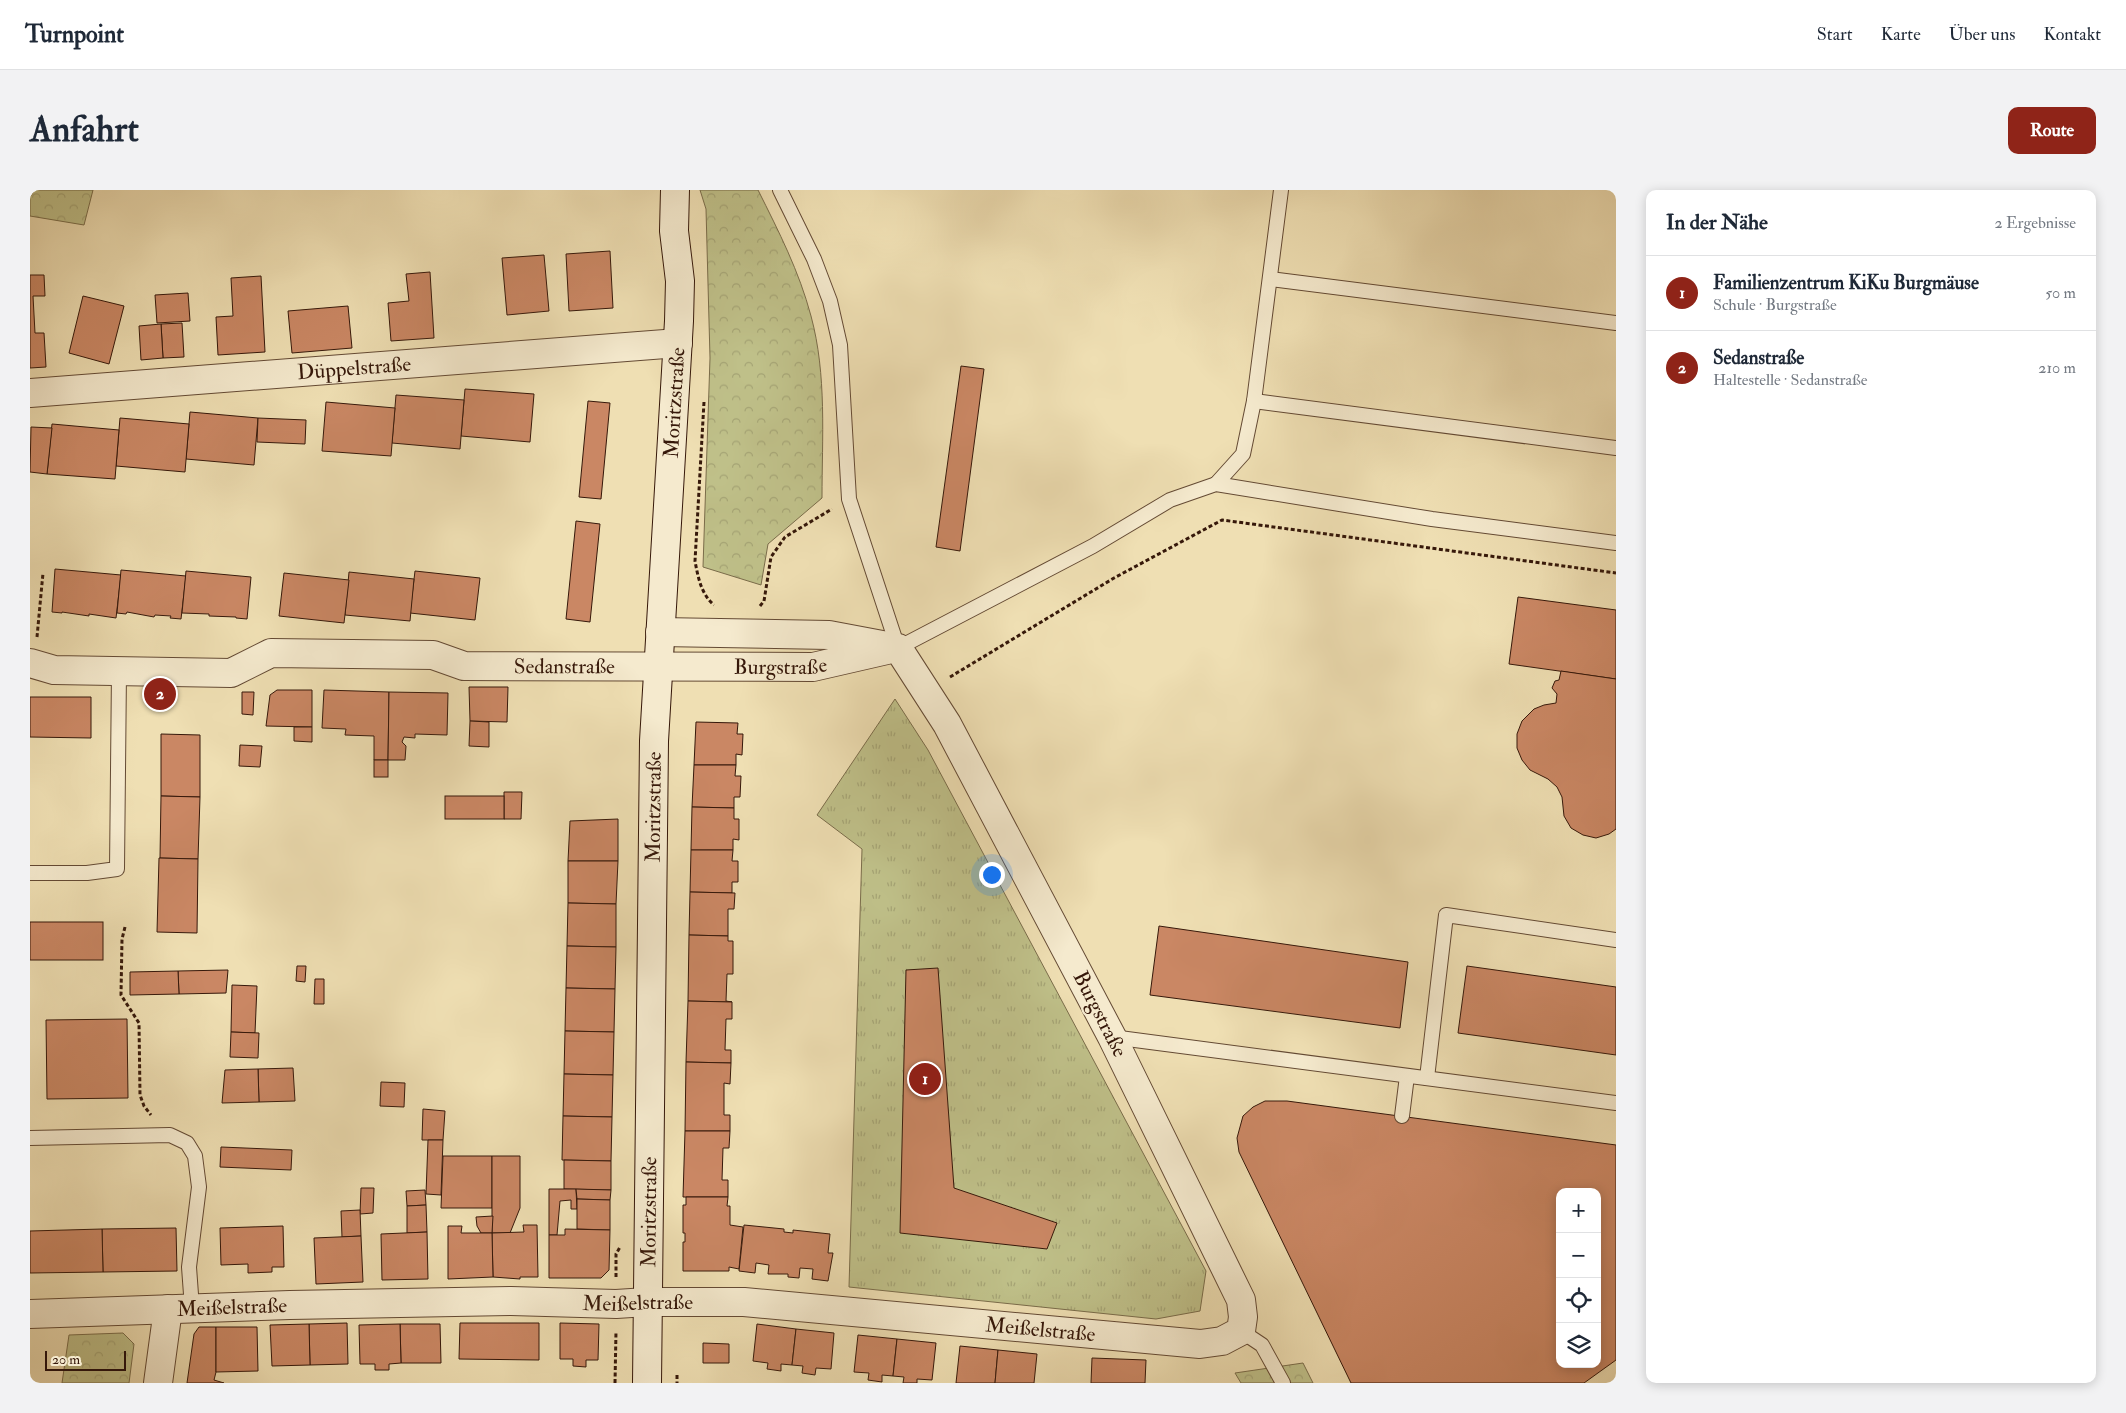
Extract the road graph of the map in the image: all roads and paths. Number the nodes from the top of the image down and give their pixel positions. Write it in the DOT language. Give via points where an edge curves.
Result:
graph roads {
  1 [pos="656,190"];
  2 [pos="675,190"];
  3 [pos="780,190"];
  4 [pos="1282,190"];
  5 [pos="674,232"];
  6 [pos="1270,279"];
  7 [pos="1616,323"];
  8 [pos="678,343"];
  9 [pos="30,393"];
  10 [pos="1254,401"];
  11 [pos="1616,448"];
  12 [pos="1216,484"];
  13 [pos="849,499"];
  14 [pos="1616,543"];
  15 [pos="43,573"];
  16 [pos="1616,573"];
  17 [pos="660,632"];
  18 [pos="737,633"];
  19 [pos="898,648"];
  20 [pos="34,650"];
  21 [pos="659,668"];
  22 [pos="119,671"];
  23 [pos="926,692"];
  24 [pos="30,873"];
  25 [pos="125,927"];
  26 [pos="1616,940"];
  27 [pos="1112,1037"];
  28 [pos="1407,1076"];
  29 [pos="1427,1078"];
  30 [pos="1616,1103"];
  31 [pos="1402,1116"];
  32 [pos="170,1135"];
  33 [pos="30,1138"];
  34 [pos="647,1302"];
  35 [pos="180,1309"];
  36 [pos="30,1314"];
  37 [pos="1241,1332"];
  38 [pos="158,1383"];
  39 [pos="647,1383"];
  40 [pos="1283,1383"];
  1 -- 5 [label="street, Moritzstraße"];
  2 -- 5 [label="street, Moritzstraße"];
  3 -- 13 [label="lane" via="814,259 834,318 840,345"];
  4 -- 6 [label="lane"];
  5 -- 8 [label="street, Moritzstraße" via="680,282"];
  6 -- 7 [label="lane"];
  6 -- 10 [label="lane"];
  8 -- 9 [label="street, Düppelstraße"];
  8 -- 17 [label="street, Moritzstraße"];
  10 -- 11 [label="lane"];
  10 -- 12 [label="lane" via="1243,454"];
  12 -- 14 [label="lane" via="1432,519"];
  12 -- 19 [label="lane" via="1170,500 1093,546"];
  13 -- 18 [label="path" via="785,536 771,557 764,601 752,613 739,618"];
  13 -- 19 [label="lane"];
  15 -- 20 [label="path"];
  16 -- 23 [label="path" via="1222,520 1114,578"];
  17 -- 18 [label="street, Burgstraße"];
  17 -- 21 [label="street, Moritzstraße"];
  18 -- 19 [label="street, Burgstraße" via="829,636"];
  19 -- 21 [label="street, Burgstraße" via="813,667"];
  19 -- 23 [label="street, Burgstraße"];
  20 -- 22 [label="street, Sedanstraße" via="54,670"];
  21 -- 22 [label="street, Sedanstraße" via="464,666 433,655 271,652 231,673"];
  21 -- 34 [label="street, Moritzstraße" via="654,741"];
  22 -- 24 [label="lane" via="117,869 87,873"];
  23 -- 27 [label="street, Burgstraße" via="947,724"];
  25 -- 32 [label="path" via="120,995 139,1024 140,1095 144,1106"];
  26 -- 29 [label="lane" via="1446,915"];
  27 -- 28 [label="lane"];
  27 -- 37 [label="street, Burgstraße" via="1241,1300"];
  28 -- 29 [label="lane"];
  28 -- 31 [label="lane"];
  29 -- 30 [label="lane"];
  32 -- 33 [label="lane"];
  32 -- 35 [label="lane" via="187,1143 195,1156 199,1187"];
  34 -- 35 [label="street, Meißelstraße" via="502,1301"];
  34 -- 37 [label="street, Meißelstraße" via="744,1302 1200,1344 1222,1341"];
  34 -- 39 [label="street, Moritzstraße"];
  35 -- 36 [label="street, Meißelstraße"];
  35 -- 38 [label="street"];
  37 -- 40 [label="lane" via="1262,1345"];
}
